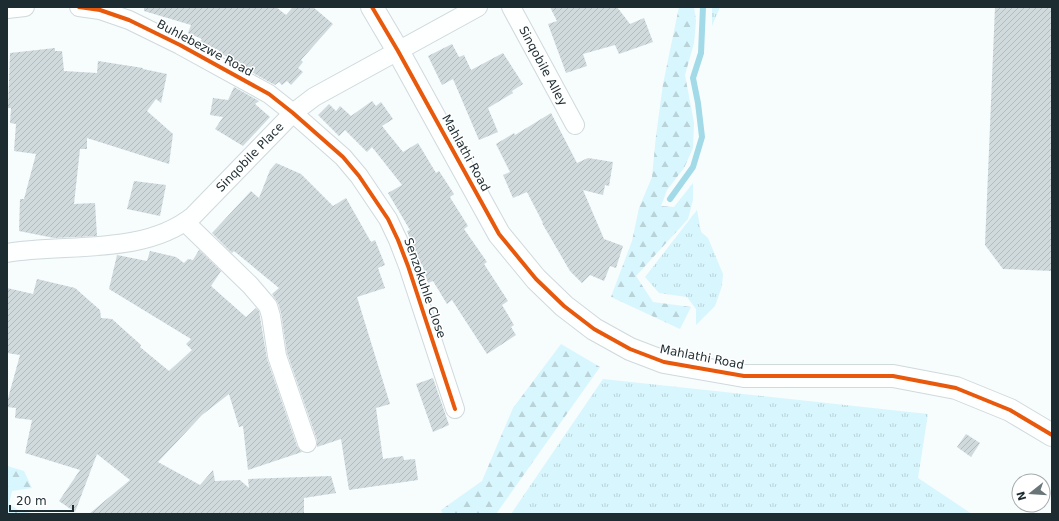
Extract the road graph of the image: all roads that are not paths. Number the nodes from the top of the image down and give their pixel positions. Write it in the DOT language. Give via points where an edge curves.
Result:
graph roads {
  1 [pos="25,7"];
  2 [pos="79,7"];
  3 [pos="372,7"];
  4 [pos="478,7"];
  5 [pos="511,7"];
  6 [pos="7,9"];
  7 [pos="398,51"];
  8 [pos="294,113"];
  9 [pos="575,125"];
  10 [pos="185,222"];
  11 [pos="7,253"];
  12 [pos="455,409"];
  13 [pos="1052,434"];
  14 [pos="307,442"];
  1 -- 6 [label="street"];
  2 -- 8 [label="street, Buhlebezwe Road" via="100,10 129,20 269,94"];
  3 -- 7 [label="street, Mahlathi Road"];
  4 -- 7 [label="street, Sinqobile Place"];
  5 -- 9 [label="street, Sinqobile Alley"];
  7 -- 8 [label="street, Sinqobile Place" via="314,97"];
  7 -- 13 [label="street, Mahlathi Road" via="499,234 536,279 564,306 594,329 630,349 664,362 744,376 893,376 956,388 1010,410"];
  8 -- 10 [label="street, Sinqobile Place" via="194,216"];
  8 -- 12 [label="street, Senzokuhle Close" via="347,162 388,219 408,266"];
  10 -- 11 [label="street, Sinqobile Place" via="154,236 129,242"];
  10 -- 14 [label="street" via="250,284 268,306 277,356"];
}
